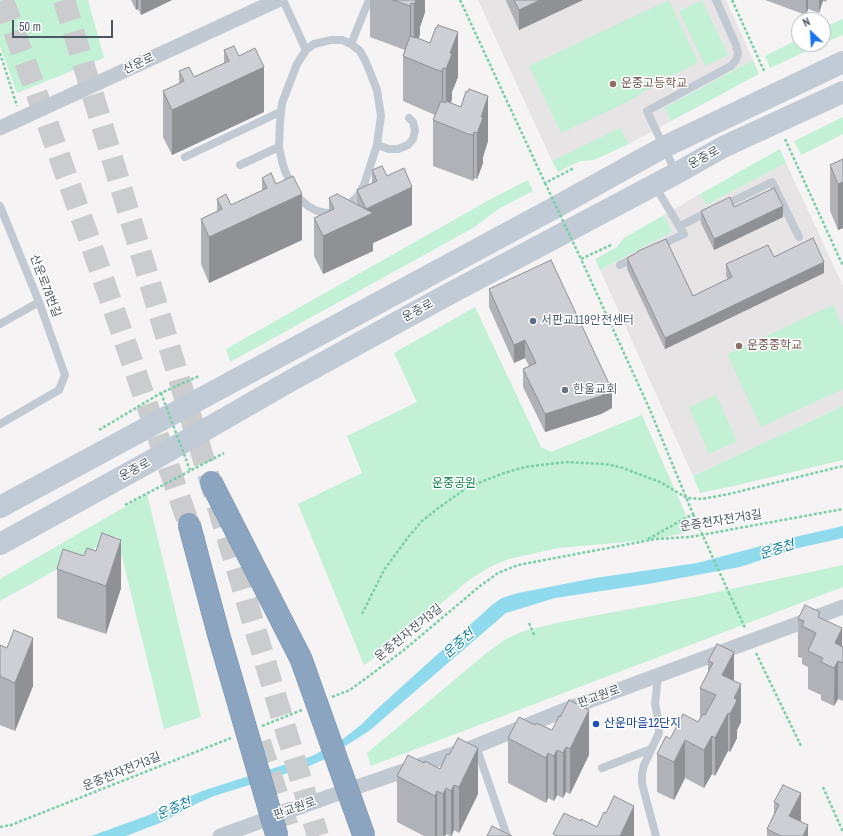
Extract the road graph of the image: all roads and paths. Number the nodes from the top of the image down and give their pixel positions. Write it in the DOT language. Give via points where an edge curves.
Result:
graph roads {
  1 [pos="278,0"];
  2 [pos="369,0"];
  3 [pos="460,0"];
  4 [pos="716,0"];
  5 [pos="732,0"];
  6 [pos="351,44"];
  7 [pos="306,50"];
  8 [pos="0,53"];
  9 [pos="843,62"];
  10 [pos="765,73"];
  11 [pos="843,92"];
  12 [pos="280,112"];
  13 [pos="21,118"];
  14 [pos="409,118"];
  15 [pos="0,128"];
  16 [pos="785,140"];
  17 [pos="378,145"];
  18 [pos="279,147"];
  19 [pos="664,147"];
  20 [pos="185,157"];
  21 [pos="240,166"];
  22 [pos="574,168"];
  23 [pos="676,173"];
  24 [pos="545,183"];
  25 [pos="654,185"];
  26 [pos="0,206"];
  27 [pos="680,226"];
  28 [pos="799,237"];
  29 [pos="611,245"];
  30 [pos="581,259"];
  31 [pos="620,265"];
  32 [pos="843,266"];
  33 [pos="39,302"];
  34 [pos="0,324"];
  35 [pos="199,376"];
  36 [pos="161,393"];
  37 [pos="0,424"];
  38 [pos="99,430"];
  39 [pos="224,453"];
  40 [pos="843,466"];
  41 [pos="190,470"];
  42 [pos="211,482"];
  43 [pos="687,498"];
  44 [pos="125,505"];
  45 [pos="0,507"];
  46 [pos="843,509"];
  47 [pos="693,514"];
  48 [pos="189,524"];
  49 [pos="645,541"];
  50 [pos="0,544"];
  51 [pos="843,607"];
  52 [pos="362,614"];
  53 [pos="529,623"];
  54 [pos="535,637"];
  55 [pos="750,640"];
  56 [pos="658,676"];
  57 [pos="328,699"];
  58 [pos="307,708"];
  59 [pos="256,728"];
  60 [pos="235,737"];
  61 [pos="476,746"];
  62 [pos="801,746"];
  63 [pos="651,749"];
  64 [pos="602,768"];
  65 [pos="823,786"];
  66 [pos="0,827"];
  67 [pos="843,832"];
  68 [pos="220,836"];
  69 [pos="277,836"];
  70 [pos="364,836"];
  71 [pos="507,836"];
  72 [pos="656,836"];
  1 -- 7 [label="lane"];
  1 -- 13 [label="street, 산운로"];
  2 -- 6 [label="lane"];
  3 -- 24 [label="path"];
  4 -- 19 [label="lane" via="736,45 736,60 731,66 647,111"];
  5 -- 10 [label="path"];
  6 -- 7 [label="lane" via="342,40 321,41"];
  6 -- 17 [label="lane" via="360,51 377,90 381,116"];
  7 -- 12 [label="lane" via="292,74"];
  8 -- 13 [label="path"];
  9 -- 19 [label="main road"];
  11 -- 23 [label="main road, 운중로" via="723,147"];
  12 -- 18 [label="lane"];
  12 -- 20 [label="lane"];
  13 -- 15 [label="street, 산운로"];
  14 -- 17 [label="lane" via="415,130 408,145 389,150"];
  16 -- 32 [label="path"];
  17 -- 18 [label="lane" via="364,185 356,197 337,212 326,214 308,206 300,199 285,171"];
  18 -- 21 [label="lane"];
  19 -- 23 [label="lane"];
  19 -- 45 [label="main road"];
  22 -- 24 [label="path"];
  23 -- 25 [label="main road, 운중로"];
  24 -- 30 [label="path, bridge"];
  25 -- 27 [label="lane"];
  25 -- 50 [label="main road, 운중로" via="297,377"];
  26 -- 33 [label="lane, 산운로78번길"];
  27 -- 28 [label="lane" via="772,182"];
  27 -- 31 [label="lane" via="684,234"];
  29 -- 30 [label="path"];
  30 -- 43 [label="path"];
  33 -- 34 [label="lane"];
  33 -- 37 [label="lane, 산운로78번길" via="65,375 59,390"];
  35 -- 36 [label="path"];
  36 -- 38 [label="path"];
  36 -- 41 [label="path, bridge"];
  39 -- 41 [label="path"];
  40 -- 43 [label="path" via="729,494 702,499"];
  41 -- 44 [label="path"];
  42 -- 70 [label="highway, bridge" via="301,659"];
  43 -- 47 [label="path"];
  43 -- 52 [label="path" via="660,482 605,464 566,462 532,466 486,479 468,487 422,521 384,570"];
  46 -- 49 [label="path, 운중천자전거3길" via="690,537"];
  47 -- 49 [label="path"];
  47 -- 55 [label="path, bridge"];
  48 -- 69 [label="highway, bridge"];
  49 -- 57 [label="path, 운중천자전거3길" via="518,565 498,573 404,650 350,690"];
  51 -- 55 [label="street, 판교원로"];
  53 -- 54 [label="path"];
  55 -- 56 [label="street, 판교원로"];
  55 -- 62 [label="path"];
  56 -- 61 [label="street, 판교원로"];
  56 -- 63 [label="lane" via="655,704 659,733"];
  58 -- 59 [label="path"];
  60 -- 66 [label="path, 운중천자전거3길" via="11,825"];
  61 -- 68 [label="street, 판교원로"];
  61 -- 71 [label="lane"];
  63 -- 64 [label="lane"];
  63 -- 72 [label="lane" via="644,765 642,783"];
  65 -- 67 [label="path"];
}
